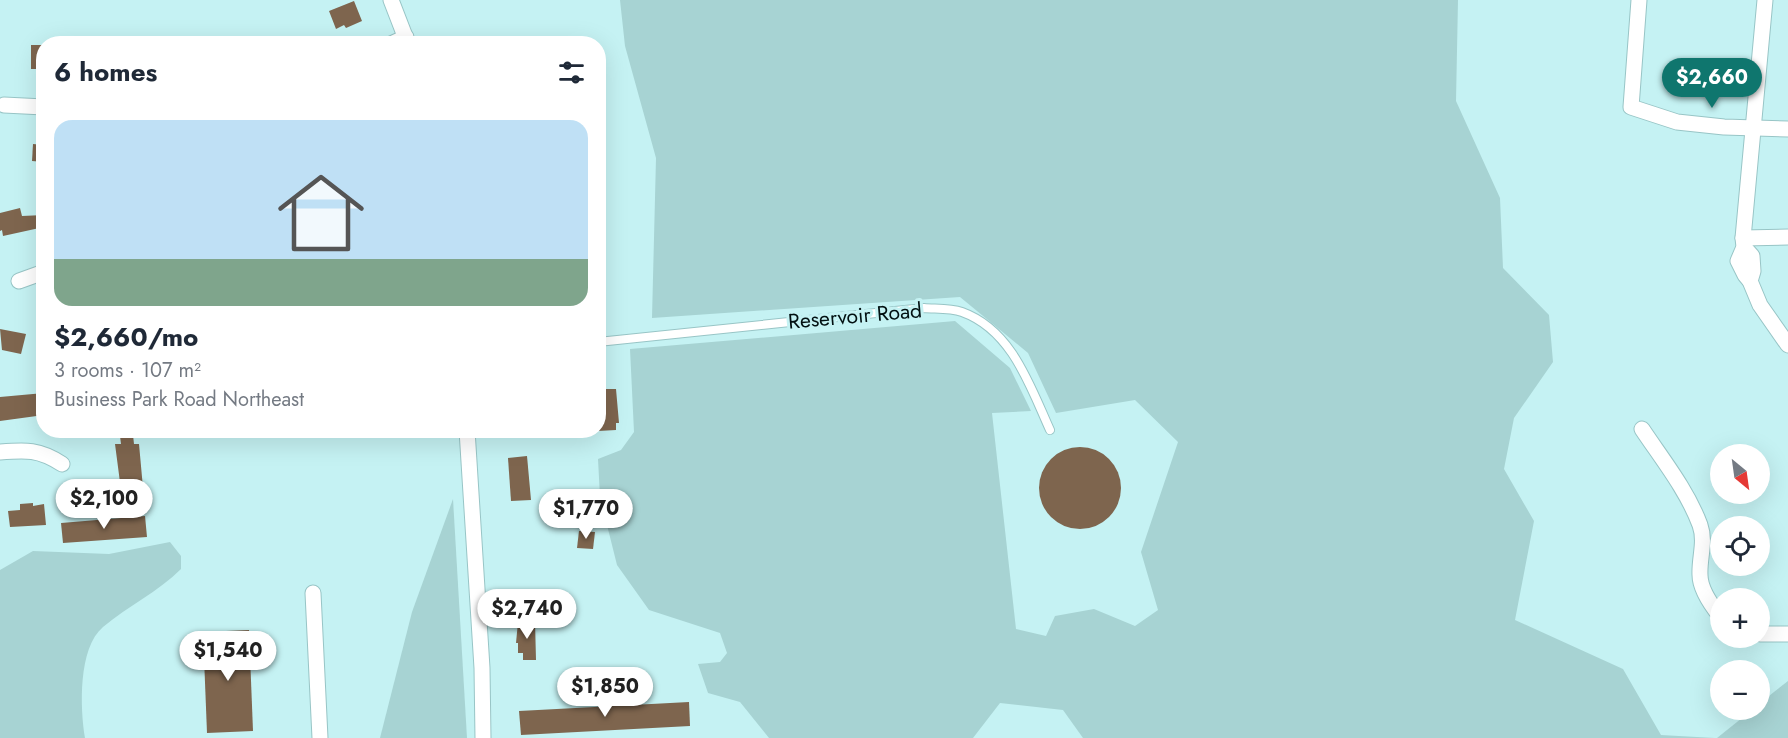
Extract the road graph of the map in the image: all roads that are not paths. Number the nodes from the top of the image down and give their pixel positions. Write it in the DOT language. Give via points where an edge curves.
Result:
graph roads {
  1 [pos="391,0"];
  2 [pos="1639,0"];
  3 [pos="1765,0"];
  4 [pos="405,36"];
  5 [pos="4,105"];
  6 [pos="36,106"];
  7 [pos="1755,127"];
  8 [pos="1788,129"];
  9 [pos="1788,237"];
  10 [pos="1743,243"];
  11 [pos="36,275"];
  12 [pos="19,281"];
  13 [pos="606,341"];
  14 [pos="1788,345"];
  15 [pos="1642,429"];
  16 [pos="1050,430"];
  17 [pos="468,438"];
  18 [pos="0,452"];
  19 [pos="62,464"];
  20 [pos="313,593"];
  21 [pos="1710,600"];
  22 [pos="1770,634"];
  23 [pos="1788,634"];
  24 [pos="320,738"];
  25 [pos="483,738"];
  1 -- 4 [label="street"];
  2 -- 7 [label="street" via="1631,107 1677,122"];
  3 -- 7 [label="street"];
  5 -- 6 [label="street"];
  7 -- 8 [label="street"];
  7 -- 10 [label="street"];
  9 -- 10 [label="street"];
  10 -- 14 [label="street" via="1738,261"];
  11 -- 12 [label="street"];
  13 -- 16 [label="lane, Reservoir Road" via="924,308 961,312 1008,347"];
  15 -- 21 [label="street" via="1700,526 1700,576"];
  17 -- 25 [label="street"];
  18 -- 19 [label="street" via="41,452"];
  20 -- 24 [label="street"];
  22 -- 23 [label="street"];
}
